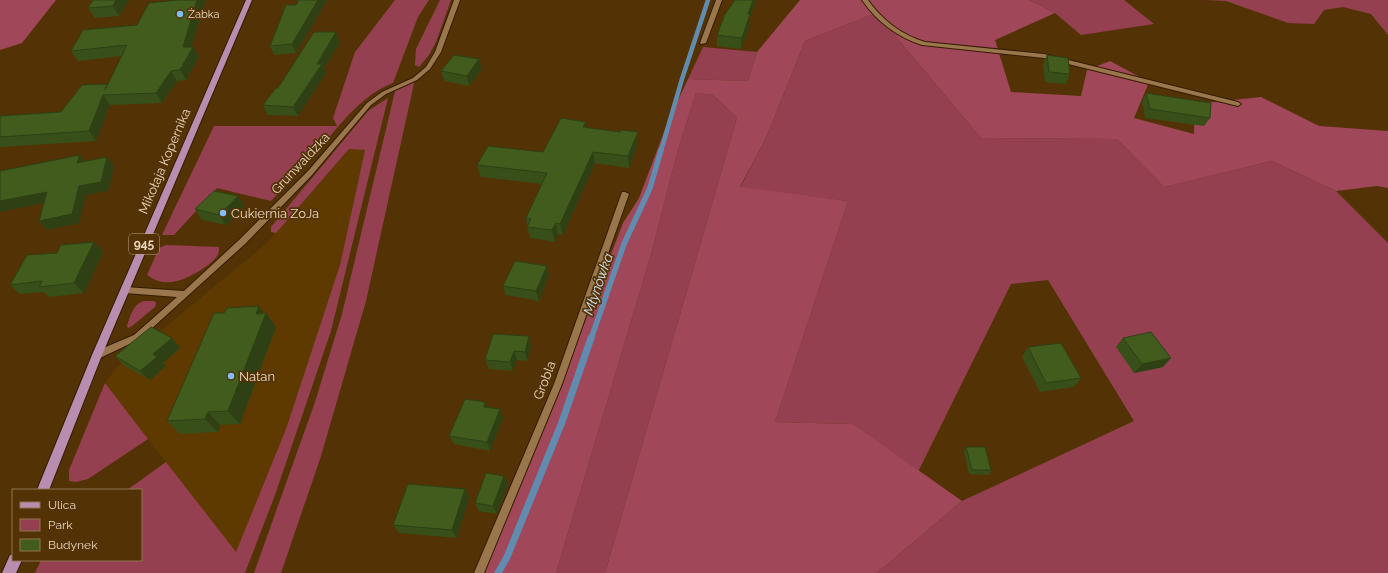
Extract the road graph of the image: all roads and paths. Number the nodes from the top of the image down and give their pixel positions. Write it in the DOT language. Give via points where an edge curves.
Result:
graph roads {
  1 [pos="249,0"];
  2 [pos="456,0"];
  3 [pos="719,0"];
  4 [pos="865,0"];
  5 [pos="703,43"];
  6 [pos="1238,104"];
  7 [pos="625,194"];
  8 [pos="125,290"];
  9 [pos="185,294"];
  10 [pos="97,355"];
  11 [pos="43,489"];
  12 [pos="14,561"];
  13 [pos="9,573"];
  14 [pos="479,573"];
  1 -- 8 [label="main road, Mikołaja Kopernika / 945"];
  2 -- 9 [label="street, Grunwaldzka" via="438,52 428,68 415,79 384,93 369,104 310,173 220,263"];
  3 -- 5 [label="street"];
  4 -- 6 [label="street" via="891,27 924,44 1044,56"];
  7 -- 14 [label="street, Grobla" via="558,384"];
  8 -- 9 [label="street"];
  8 -- 10 [label="main road, Mikołaja Kopernika / 945"];
  9 -- 10 [label="street, Grunwaldzka" via="137,337"];
  10 -- 11 [label="main road, Mikołaja Kopernika / 945"];
  12 -- 13 [label="main road"];
}
